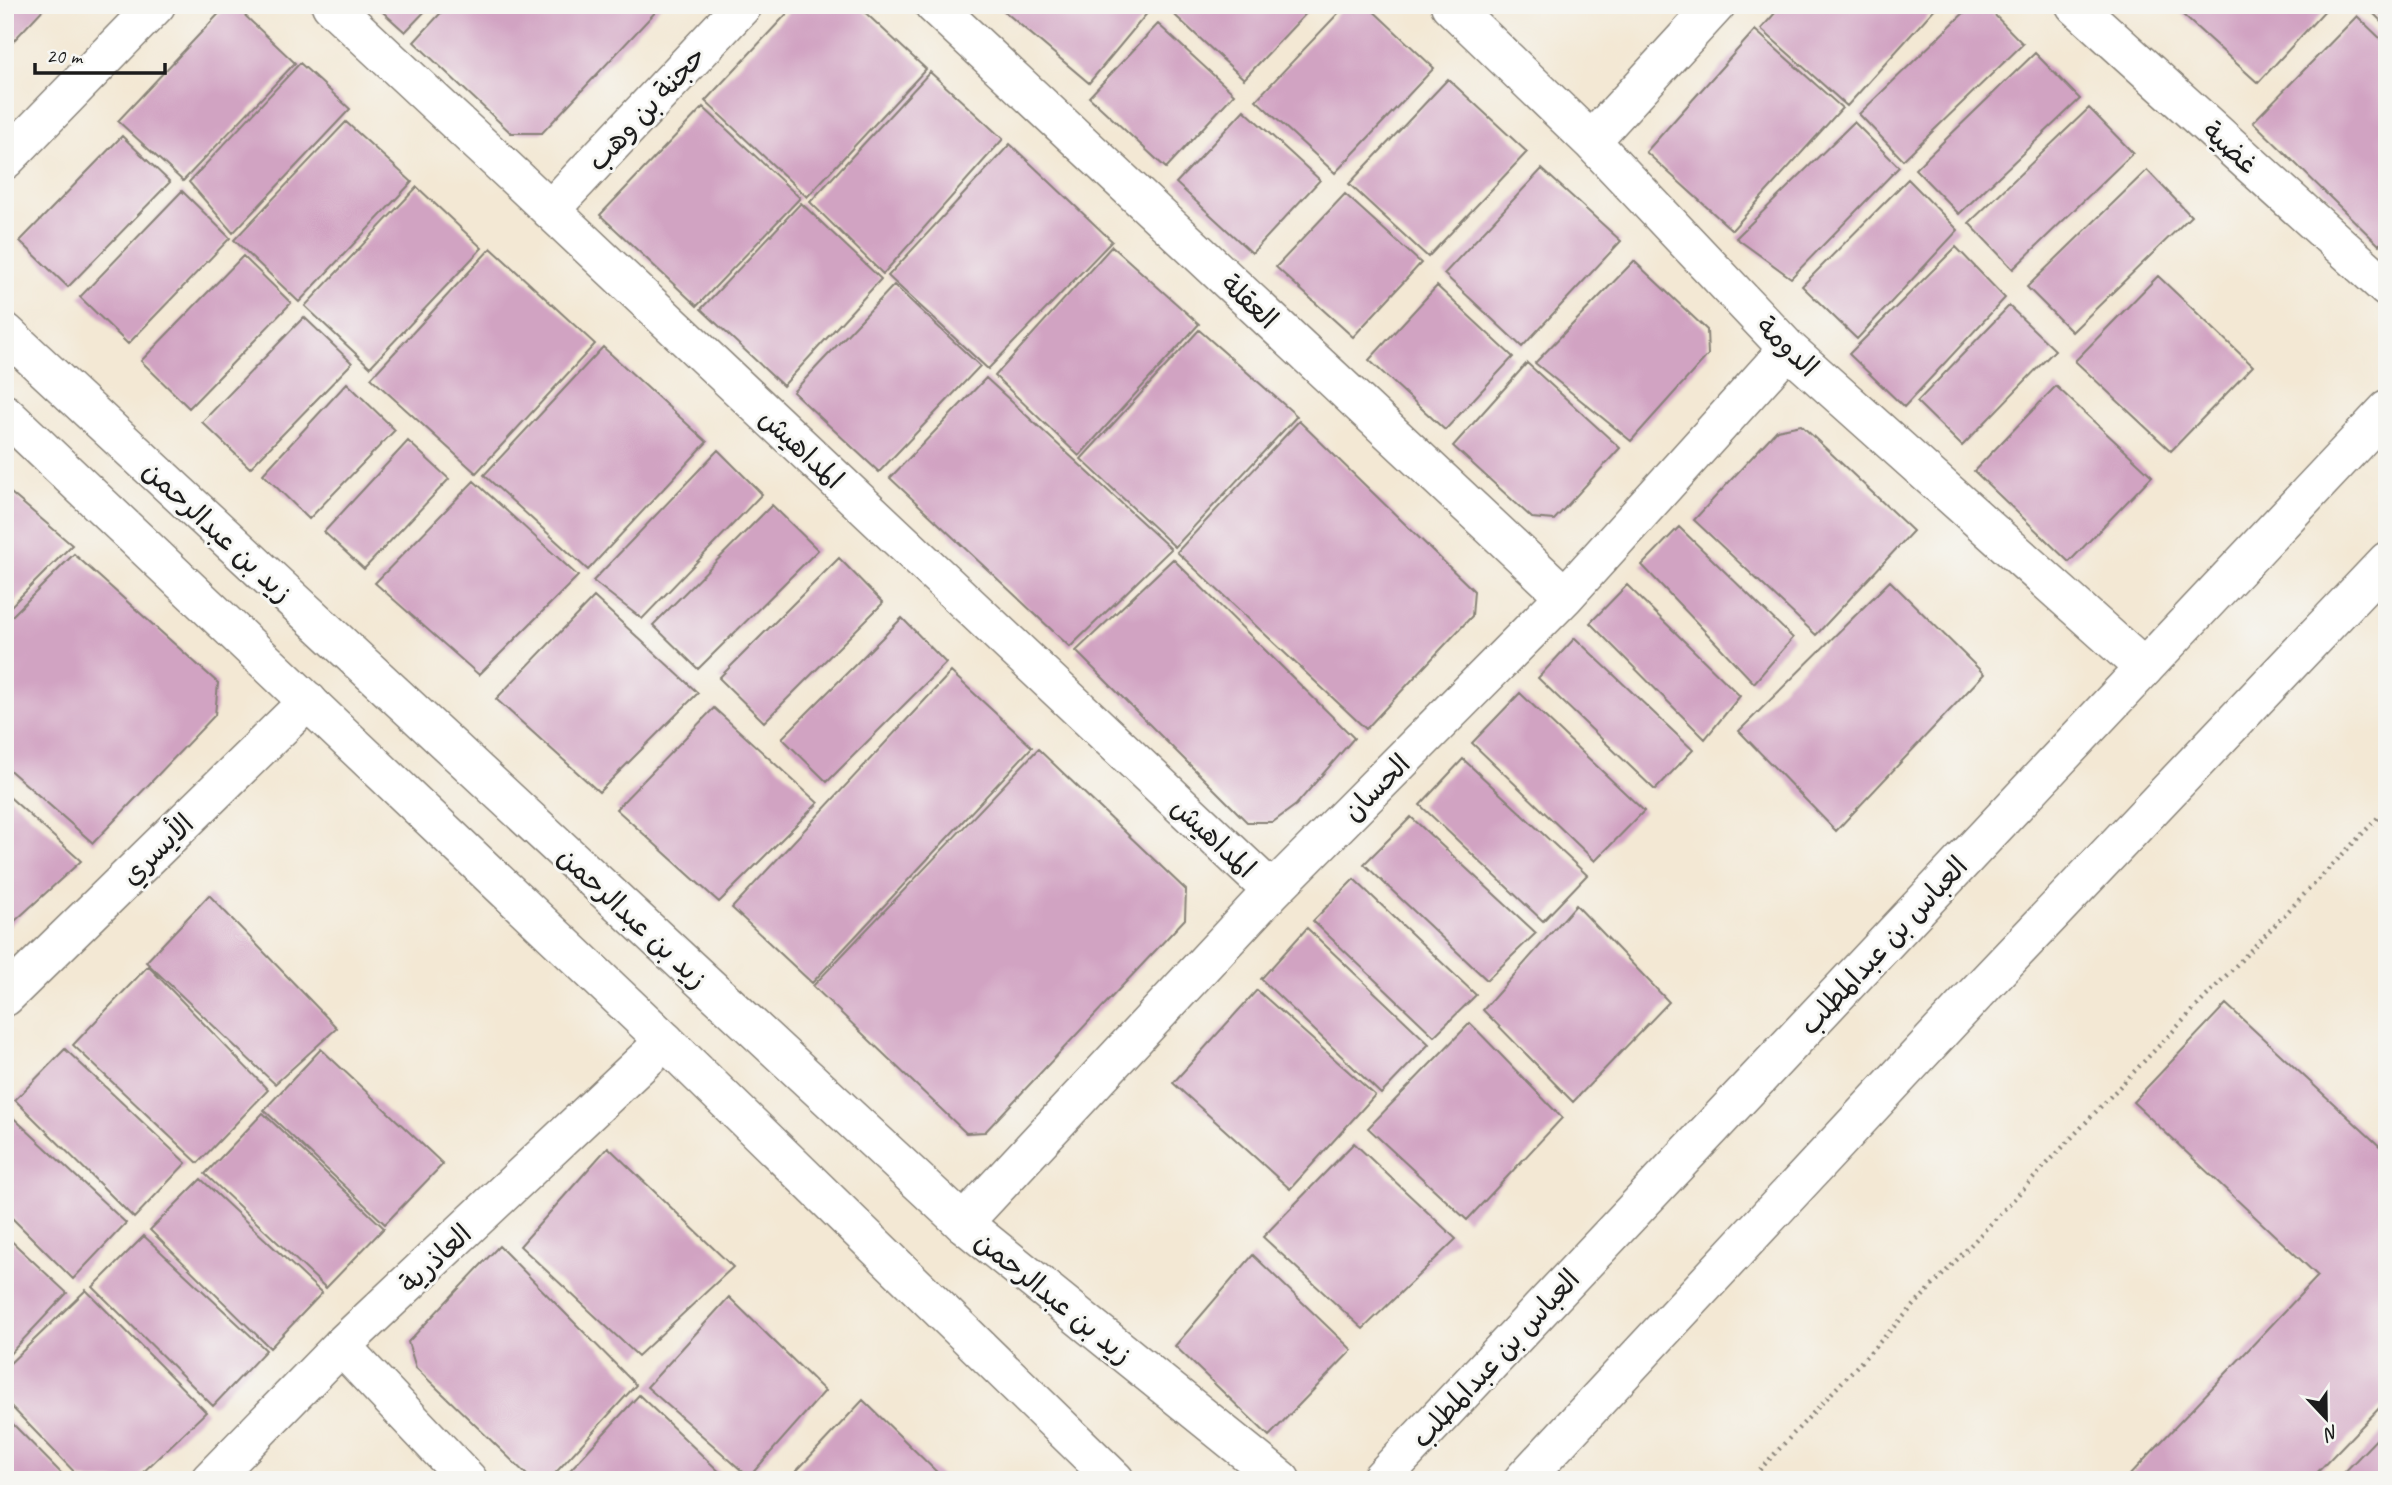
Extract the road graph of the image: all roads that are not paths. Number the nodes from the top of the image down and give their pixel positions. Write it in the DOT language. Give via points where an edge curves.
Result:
graph roads {
  1 [pos="156,5"];
  2 [pos="331,5"];
  3 [pos="743,5"];
  4 [pos="934,5"];
  5 [pos="1450,5"];
  6 [pos="1716,5"];
  7 [pos="2075,5"];
  8 [pos="1591,141"];
  9 [pos="5,160"];
  10 [pos="550,210"];
  11 [pos="2387,288"];
  12 [pos="5,332"];
  13 [pos="1788,349"];
  14 [pos="2387,411"];
  15 [pos="5,414"];
  16 [pos="2387,561"];
  17 [pos="1565,596"];
  18 [pos="2144,668"];
  19 [pos="308,701"];
  20 [pos="1272,891"];
  21 [pos="5,998"];
  22 [pos="665,1041"];
  23 [pos="962,1223"];
  24 [pos="341,1346"];
  25 [pos="210,1480"];
  26 [pos="468,1480"];
  27 [pos="1115,1480"];
  28 [pos="1280,1480"];
  29 [pos="1380,1480"];
  30 [pos="1523,1480"];
  1 -- 9 [label="street"];
  2 -- 10 [label="street, المداهيش"];
  3 -- 10 [label="street, حجنة بن وهب"];
  4 -- 17 [label="street, العقلة"];
  5 -- 8 [label="street, الدومة"];
  6 -- 8 [label="street"];
  7 -- 11 [label="street, غضية"];
  8 -- 13 [label="street, الدومة"];
  10 -- 20 [label="street, المداهيش"];
  12 -- 23 [label="street, زيد بن عبدالرحمن"];
  13 -- 17 [label="street, الحسان"];
  13 -- 18 [label="street, الدومة"];
  14 -- 18 [label="street, العباس بن عبدالمطلب"];
  15 -- 19 [label="street"];
  16 -- 30 [label="street"];
  17 -- 20 [label="street, الحسان"];
  18 -- 29 [label="street, العباس بن عبدالمطلب"];
  19 -- 21 [label="street, الأيسري"];
  19 -- 22 [label="street"];
  20 -- 23 [label="street, الحسان"];
  22 -- 24 [label="street, العاذرية"];
  22 -- 27 [label="street"];
  23 -- 28 [label="street, زيد بن عبدالرحمن"];
  24 -- 25 [label="street, العاذرية"];
  24 -- 26 [label="street"];
}
